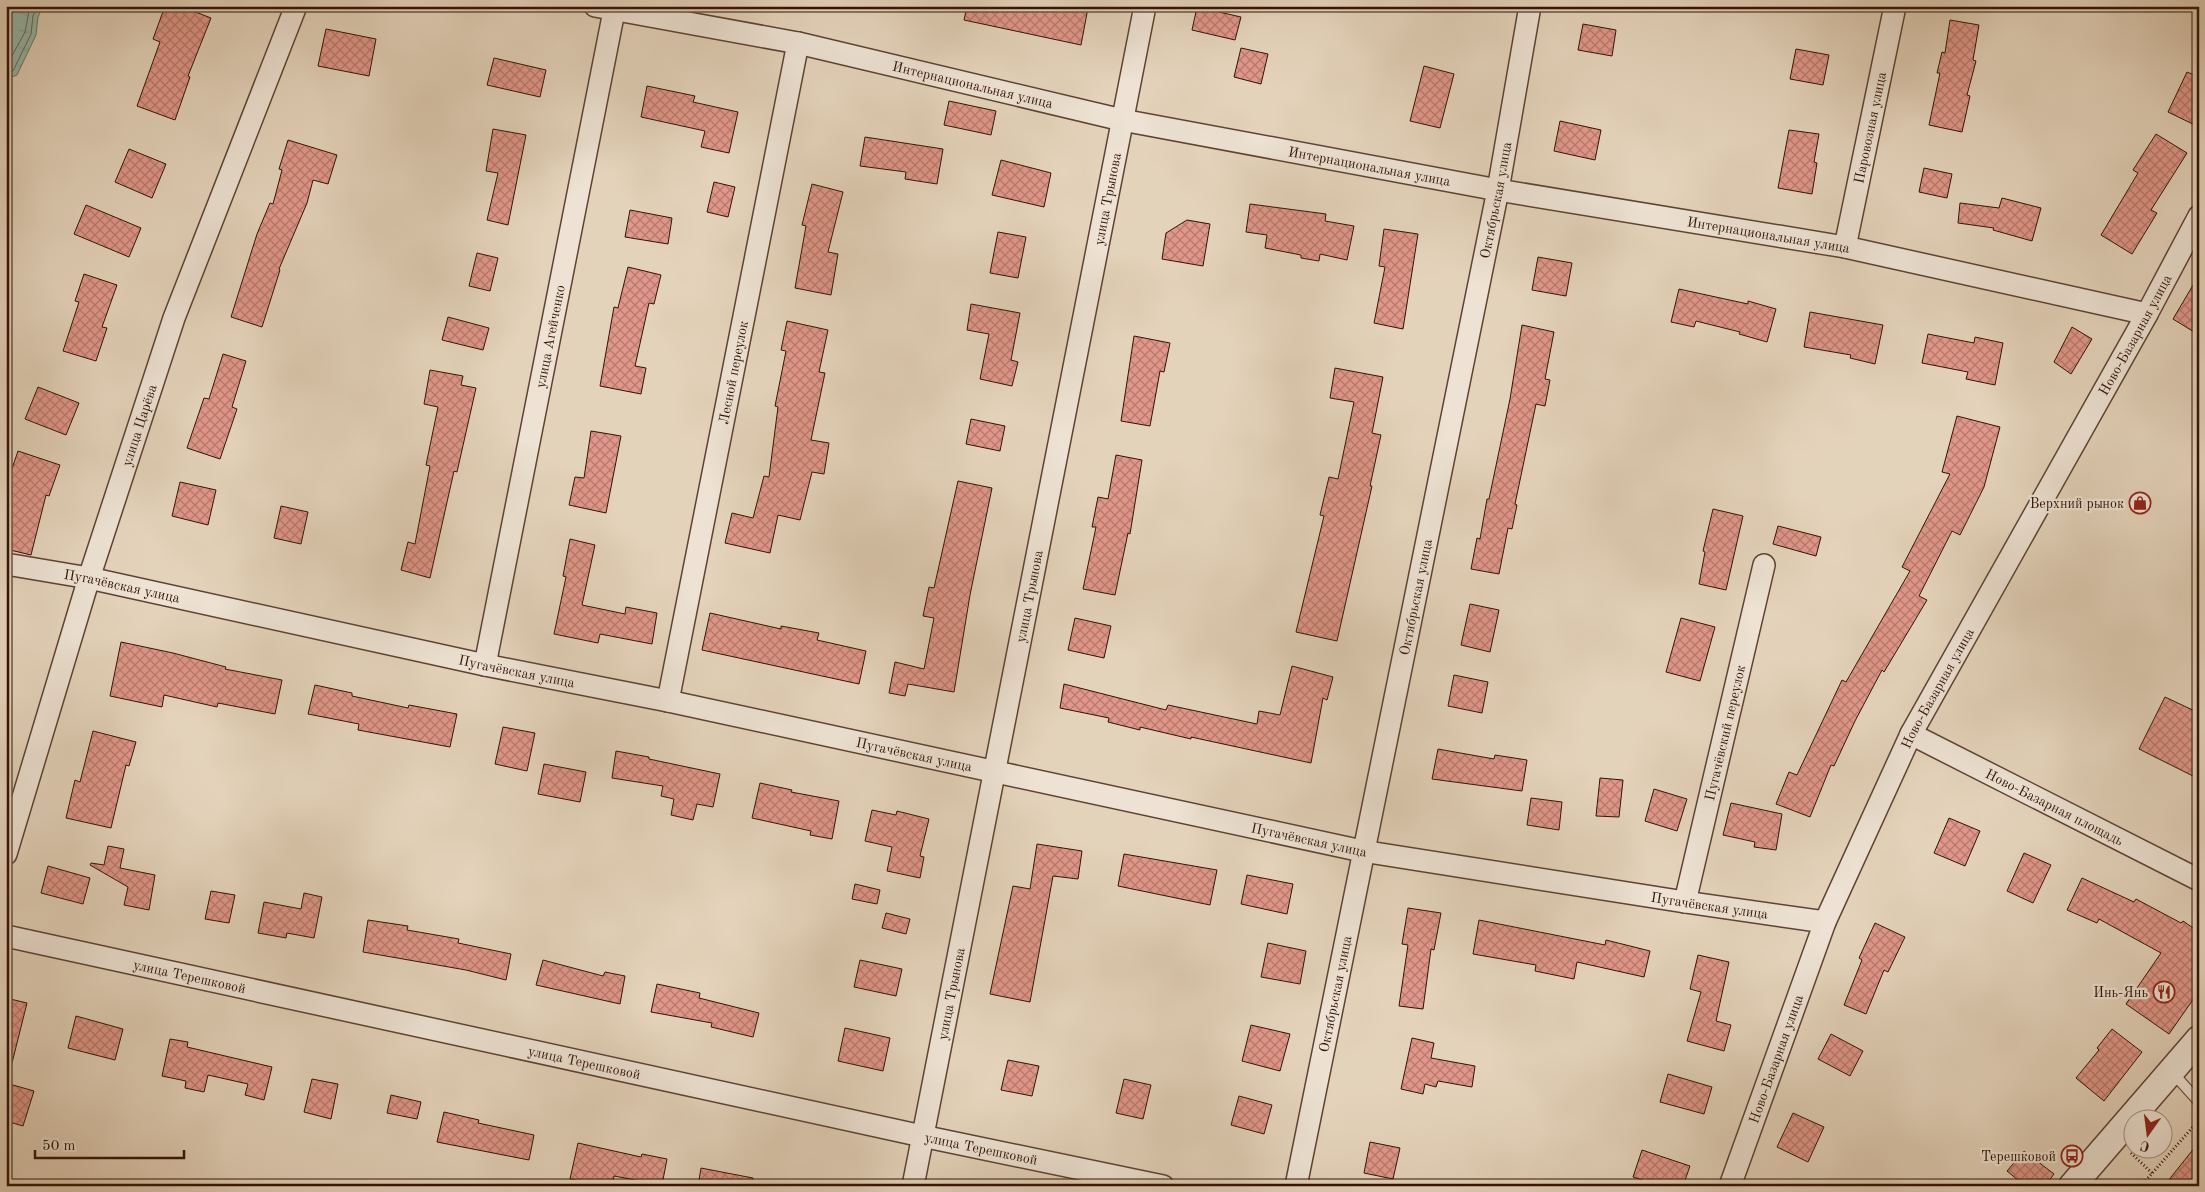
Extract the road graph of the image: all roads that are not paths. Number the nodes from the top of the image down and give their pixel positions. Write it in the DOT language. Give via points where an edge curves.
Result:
graph roads {
  1 [pos="296,6"];
  2 [pos="1145,6"];
  3 [pos="1530,6"];
  4 [pos="1895,6"];
  5 [pos="608,7"];
  6 [pos="798,43"];
  7 [pos="1122,120"];
  8 [pos="1498,190"];
  9 [pos="2199,216"];
  10 [pos="1845,247"];
  11 [pos="2147,314"];
  12 [pos="6,564"];
  13 [pos="1764,565"];
  14 [pos="89,578"];
  15 [pos="486,665"];
  16 [pos="668,701"];
  17 [pos="1911,734"];
  18 [pos="994,770"];
  19 [pos="1362,851"];
  20 [pos="6,854"];
  21 [pos="2199,880"];
  22 [pos="1685,902"];
  23 [pos="1825,922"];
  24 [pos="6,936"];
  25 [pos="2199,1039"];
  26 [pos="2171,1072"];
  27 [pos="2199,1102"];
  28 [pos="922,1136"];
  29 [pos="913,1186"];
  30 [pos="1164,1186"];
  31 [pos="1296,1186"];
  32 [pos="1730,1186"];
  33 [pos="2072,1186"];
  1 -- 14 [label="street, улица Царёва" via="174,318"];
  2 -- 7 [label="street, улица Трынова"];
  3 -- 8 [label="street, Октябрьская улица"];
  4 -- 10 [label="street, Паровозная улица"];
  5 -- 6 [label="street, Интернациональная улица"];
  5 -- 15 [label="street, улица Агейченко"];
  6 -- 7 [label="street, Интернациональная улица"];
  6 -- 16 [label="street, Лесной переулок"];
  7 -- 8 [label="street, Интернациональная улица"];
  7 -- 18 [label="street, улица Трынова"];
  8 -- 10 [label="street, Интернациональная улица"];
  8 -- 19 [label="street, Октябрьская улица"];
  9 -- 11 [label="street, Ново-Базарная улица"];
  10 -- 11 [label="street, Интернациональная улица"];
  11 -- 17 [label="street, Ново-Базарная улица"];
  12 -- 14 [label="street, Пугачёвская улица"];
  13 -- 22 [label="street, Пугачёвский переулок"];
  14 -- 15 [label="street, Пугачёвская улица"];
  14 -- 20 [label="street, улица Царёва"];
  15 -- 16 [label="street, Пугачёвская улица"];
  16 -- 18 [label="street, Пугачёвская улица"];
  17 -- 21 [label="street, Ново-Базарная площадь"];
  17 -- 23 [label="street, Ново-Базарная улица"];
  18 -- 19 [label="street, Пугачёвская улица"];
  18 -- 28 [label="street, улица Трынова"];
  19 -- 22 [label="street, Пугачёвская улица"];
  19 -- 31 [label="street, Октябрьская улица"];
  22 -- 23 [label="street, Пугачёвская улица"];
  23 -- 32 [label="street, Ново-Базарная улица"];
  24 -- 28 [label="street, улица Терешковой"];
  25 -- 26 [label="street"];
  26 -- 27 [label="lane"];
  26 -- 33 [label="street"];
  28 -- 29 [label="street, улица Трынова"];
  28 -- 30 [label="street, улица Терешковой"];
}
